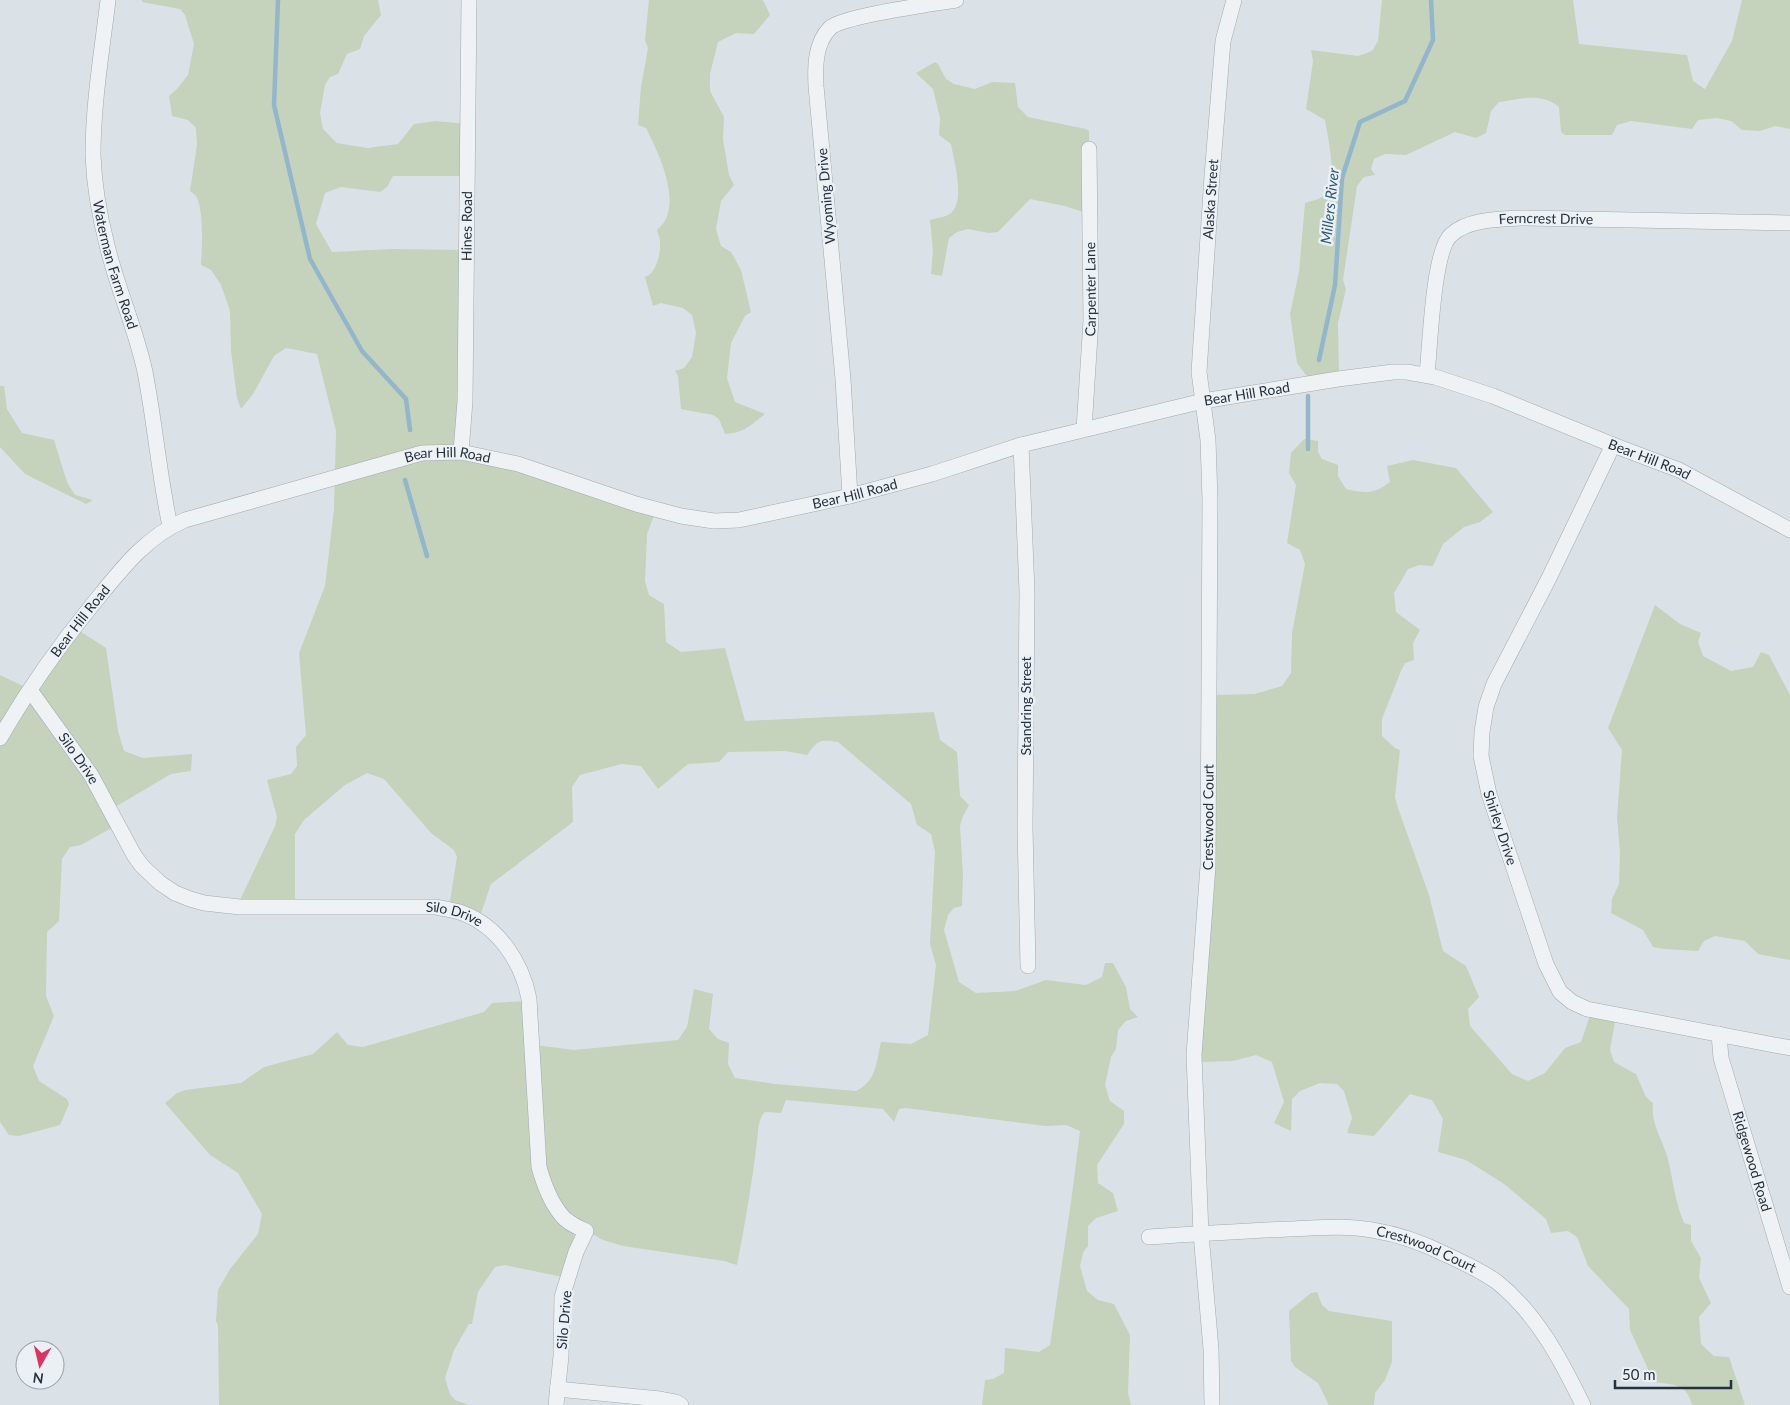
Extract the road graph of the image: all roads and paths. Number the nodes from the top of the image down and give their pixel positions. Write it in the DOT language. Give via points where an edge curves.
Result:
graph roads {
  1 [pos="108,0"];
  2 [pos="469,0"];
  3 [pos="956,0"];
  4 [pos="1234,0"];
  5 [pos="1089,149"];
  6 [pos="1790,223"];
  7 [pos="1427,375"];
  8 [pos="1203,401"];
  9 [pos="1084,429"];
  10 [pos="1021,445"];
  11 [pos="1613,445"];
  12 [pos="461,452"];
  13 [pos="850,496"];
  14 [pos="170,526"];
  15 [pos="1790,530"];
  16 [pos="30,690"];
  17 [pos="0,738"];
  18 [pos="1028,966"];
  19 [pos="1719,1034"];
  20 [pos="1790,1048"];
  21 [pos="1201,1234"];
  22 [pos="1149,1237"];
  23 [pos="1790,1287"];
  24 [pos="557,1389"];
  25 [pos="556,1405"];
  26 [pos="681,1405"];
  27 [pos="1212,1405"];
  28 [pos="1583,1405"];
  1 -- 14 [label="street, Waterman Farm Road" via="98,81 94,158 106,244 145,372"];
  2 -- 12 [label="street, Hines Road" via="465,400"];
  3 -- 13 [label="street, Wyoming Drive" via="846,20 829,29 819,50 816,86 843,379"];
  4 -- 8 [label="street, Alaska Street" via="1223,41 1212,176 1199,372"];
  5 -- 9 [label="street, Carpenter Lane" via="1091,320"];
  6 -- 7 [label="street, Ferncrest Drive" via="1522,218 1474,224 1450,235 1443,246 1433,304"];
  7 -- 8 [label="street, Bear Hill Road" via="1393,372"];
  7 -- 11 [label="street, Bear Hill Road" via="1493,396"];
  8 -- 9 [label="street, Bear Hill Road"];
  8 -- 21 [label="street, Crestwood Court" via="1210,500 1208,866 1194,1055"];
  9 -- 10 [label="street, Bear Hill Road"];
  10 -- 13 [label="street, Bear Hill Road"];
  10 -- 18 [label="street, Standring Street" via="1027,592 1025,827"];
  11 -- 15 [label="street, Bear Hill Road" via="1679,470"];
  11 -- 19 [label="street, Shirley Drive" via="1494,684 1486,707 1481,756 1489,794 1546,964 1560,992 1587,1009"];
  12 -- 13 [label="street, Bear Hill Road" via="518,464 672,514 714,520 739,520"];
  12 -- 14 [label="street, Bear Hill Road" via="412,455"];
  14 -- 16 [label="street, Bear Hill Road" via="132,557 106,586"];
  16 -- 17 [label="street, Bear Hill Road"];
  16 -- 24 [label="street, Silo Drive" via="91,775 142,866 175,893 204,903 240,907 436,907 462,913 486,925 504,944 527,985 539,1167 554,1204 566,1220 586,1231 562,1297"];
  19 -- 20 [label="street, Shirley Drive"];
  19 -- 23 [label="street, Ridgewood Road" via="1721,1058"];
  21 -- 22 [label="street, Crestwood Court"];
  21 -- 27 [label="street, Crestwood Court"];
  21 -- 28 [label="street, Crestwood Court" via="1334,1227 1402,1236 1434,1249 1496,1282 1519,1303 1543,1331"];
  24 -- 25 [label="street, Silo Drive"];
  24 -- 26 [label="street" via="660,1399"];
}
